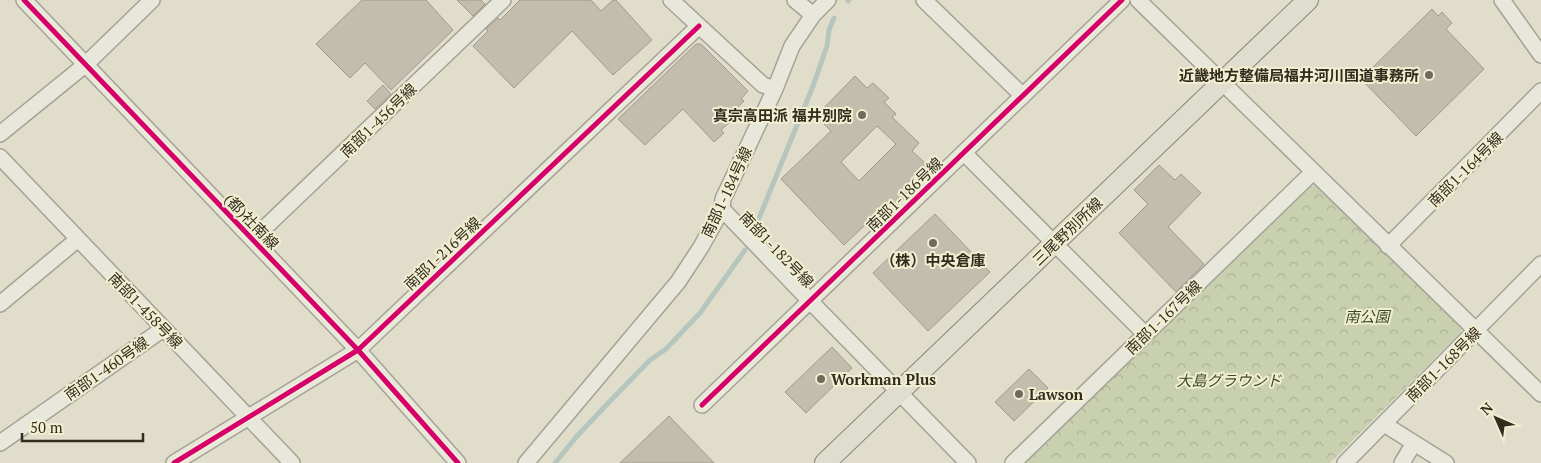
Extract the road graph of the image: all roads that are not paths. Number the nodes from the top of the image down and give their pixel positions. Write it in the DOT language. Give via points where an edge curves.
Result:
graph roads {
  1 [pos="24,0"];
  2 [pos="152,0"];
  3 [pos="503,0"];
  4 [pos="671,0"];
  5 [pos="795,0"];
  6 [pos="828,0"];
  7 [pos="924,0"];
  8 [pos="1122,0"];
  9 [pos="1138,0"];
  10 [pos="1308,0"];
  11 [pos="1502,0"];
  12 [pos="813,15"];
  13 [pos="699,26"];
  14 [pos="1541,54"];
  15 [pos="85,65"];
  16 [pos="1222,81"];
  17 [pos="775,89"];
  18 [pos="1541,91"];
  19 [pos="1023,96"];
  20 [pos="0,134"];
  21 [pos="964,153"];
  22 [pos="0,157"];
  23 [pos="1313,172"];
  24 [pos="722,209"];
  25 [pos="253,239"];
  26 [pos="78,240"];
  27 [pos="1054,244"];
  28 [pos="1388,246"];
  29 [pos="1541,264"];
  30 [pos="810,302"];
  31 [pos="0,304"];
  32 [pos="163,328"];
  33 [pos="1476,331"];
  34 [pos="1145,334"];
  35 [pos="358,350"];
  36 [pos="899,393"];
  37 [pos="1541,394"];
  38 [pos="702,405"];
  39 [pos="248,418"];
  40 [pos="1384,424"];
  41 [pos="0,443"];
  42 [pos="1414,443"];
  43 [pos="174,463"];
  44 [pos="292,463"];
  45 [pos="458,463"];
  46 [pos="526,463"];
  47 [pos="825,463"];
  48 [pos="968,463"];
  49 [pos="1013,463"];
  50 [pos="1345,463"];
  51 [pos="1402,463"];
  52 [pos="1446,463"];
  1 -- 15 [label="street, (都)社南線"];
  2 -- 15 [label="street"];
  3 -- 25 [label="street, 南部1-456号線"];
  4 -- 13 [label="street"];
  5 -- 12 [label="street"];
  6 -- 12 [label="street, 南部1-184号線"];
  7 -- 19 [label="street"];
  8 -- 19 [label="street, 南部1-186号線"];
  9 -- 16 [label="street"];
  10 -- 16 [label="main road, 三尾野別所線"];
  11 -- 14 [label="street"];
  12 -- 17 [label="street, 南部1-184号線" via="792,46"];
  13 -- 17 [label="street" via="763,85"];
  13 -- 35 [label="street, 南部1-216号線"];
  15 -- 20 [label="street"];
  15 -- 25 [label="street, (都)社南線"];
  16 -- 23 [label="street"];
  16 -- 27 [label="main road, 三尾野別所線"];
  17 -- 24 [label="street, 南部1-184号線" via="723,200"];
  18 -- 28 [label="street, 南部1-164号線"];
  19 -- 21 [label="street, 南部1-186号線"];
  21 -- 27 [label="street"];
  21 -- 30 [label="street, 南部1-186号線"];
  22 -- 26 [label="street, 南部1-458号線"];
  23 -- 28 [label="street"];
  23 -- 34 [label="street, 南部1-167号線"];
  24 -- 30 [label="street, 南部1-182号線"];
  24 -- 46 [label="street, 南部1-184号線" via="678,282"];
  25 -- 35 [label="street, (都)社南線"];
  26 -- 31 [label="street"];
  26 -- 32 [label="street, 南部1-458号線"];
  27 -- 34 [label="street"];
  27 -- 36 [label="main road, 三尾野別所線"];
  28 -- 33 [label="street"];
  29 -- 33 [label="street, 南部1-168号線"];
  30 -- 36 [label="street, 南部1-182号線"];
  30 -- 38 [label="street, 南部1-186号線"];
  32 -- 39 [label="street, 南部1-458号線"];
  32 -- 41 [label="street, 南部1-460号線"];
  33 -- 37 [label="street"];
  33 -- 40 [label="street, 南部1-168号線"];
  34 -- 49 [label="street, 南部1-167号線"];
  35 -- 39 [label="street, 南部1-216号線"];
  35 -- 45 [label="street, (都)社南線"];
  36 -- 47 [label="main road, 三尾野別所線"];
  36 -- 48 [label="street, 南部1-182号線"];
  39 -- 43 [label="street, 南部1-216号線"];
  39 -- 44 [label="street, 南部1-458号線"];
  40 -- 42 [label="street"];
  40 -- 50 [label="street, 南部1-168号線"];
  42 -- 51 [label="street"];
  42 -- 52 [label="street"];
}
